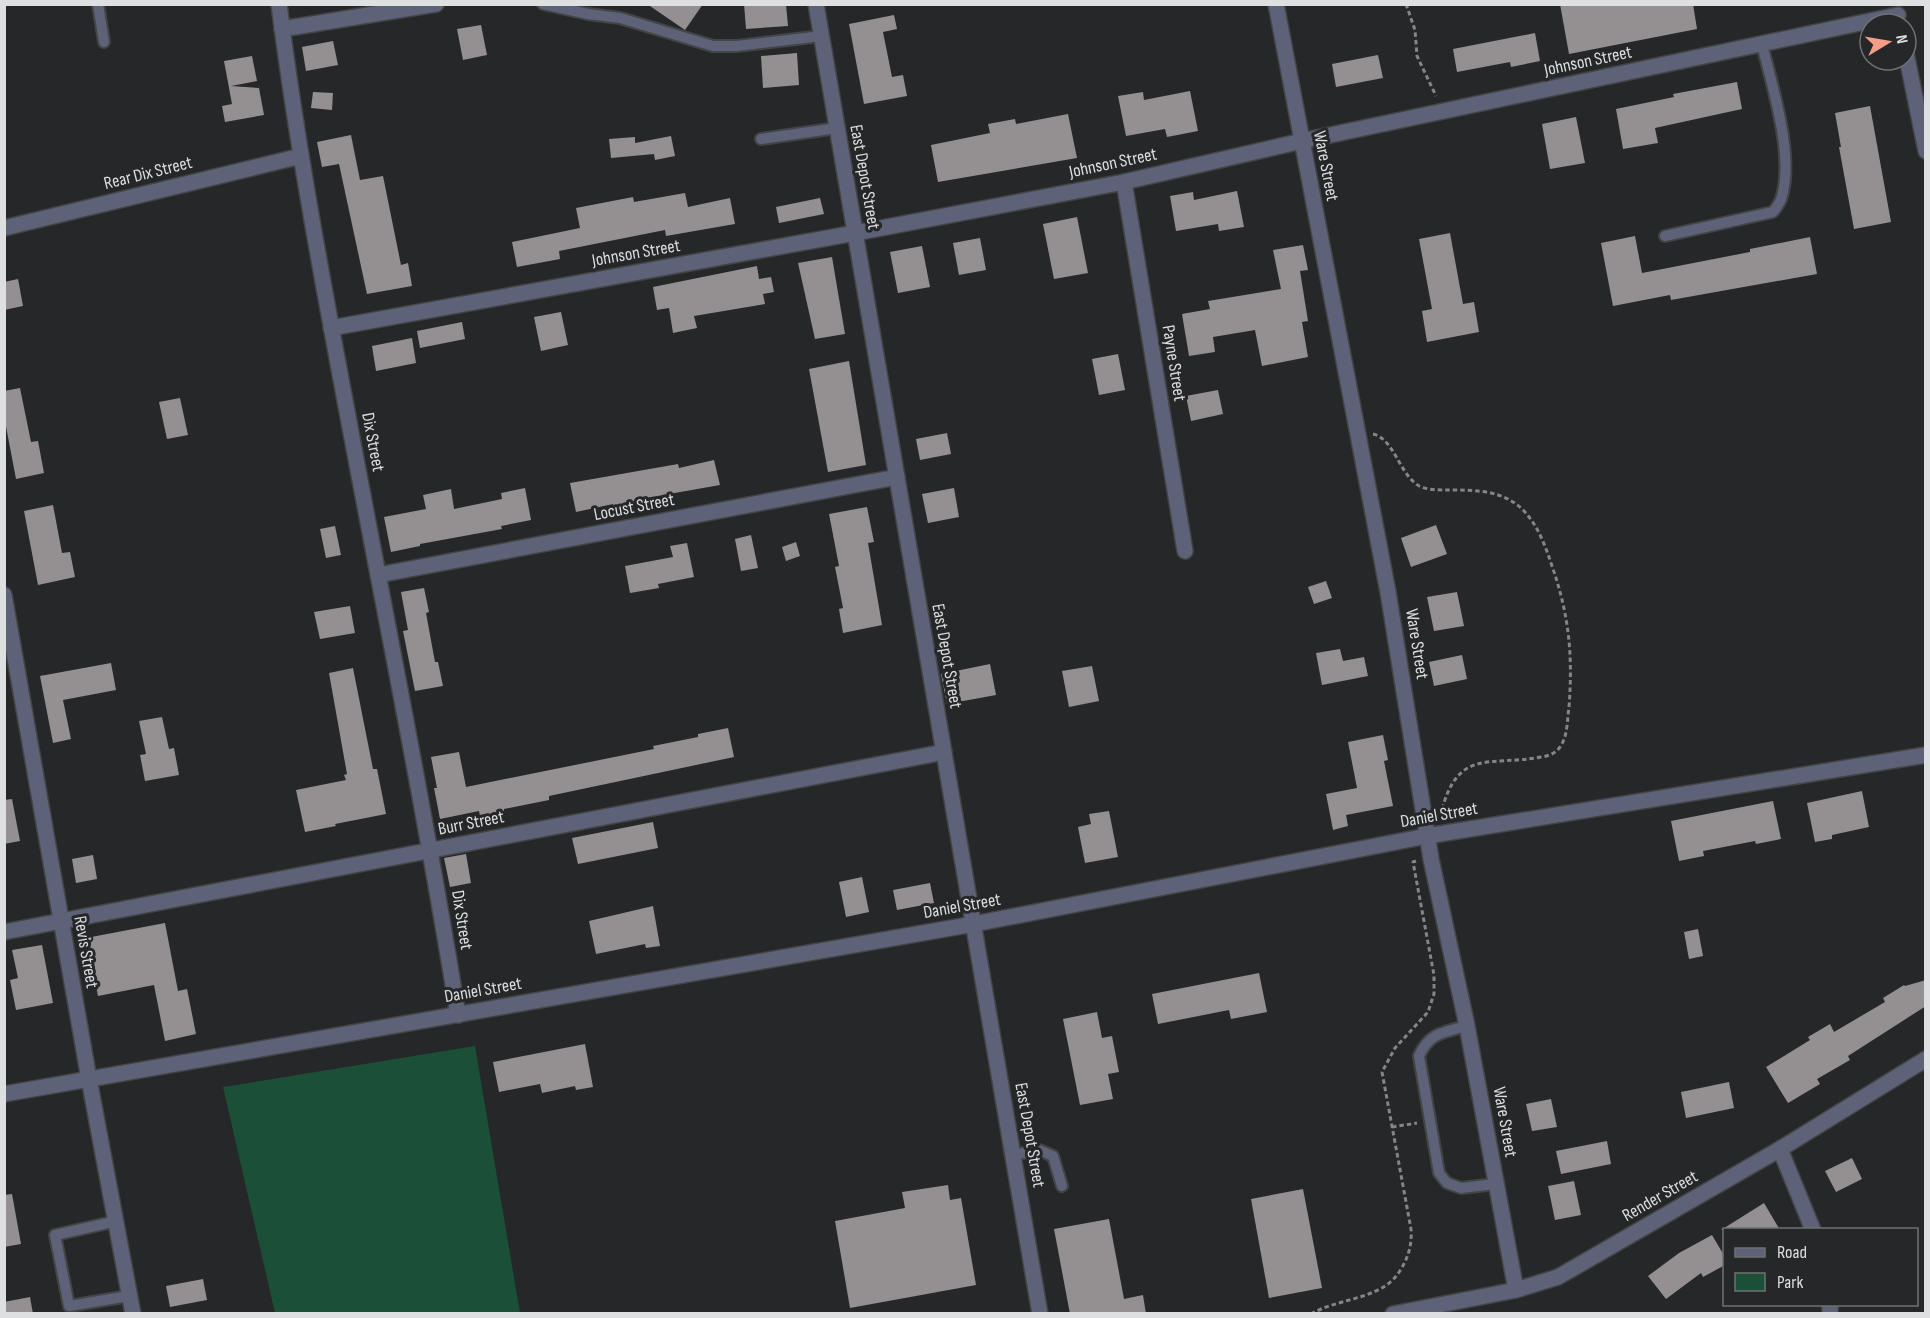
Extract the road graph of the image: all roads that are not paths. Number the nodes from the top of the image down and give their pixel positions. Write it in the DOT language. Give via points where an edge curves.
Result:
graph roads {
  1 [pos="98,4"];
  2 [pos="279,4"];
  3 [pos="436,4"];
  4 [pos="543,4"];
  5 [pos="816,4"];
  6 [pos="1276,4"];
  7 [pos="1858,24"];
  8 [pos="282,30"];
  9 [pos="822,36"];
  10 [pos="104,42"];
  11 [pos="1762,44"];
  12 [pos="1910,72"];
  13 [pos="837,128"];
  14 [pos="761,139"];
  15 [pos="1302,141"];
  16 [pos="1926,151"];
  17 [pos="301,156"];
  18 [pos="1124,182"];
  19 [pos="4,228"];
  20 [pos="855,233"];
  21 [pos="1665,236"];
  22 [pos="331,328"];
  23 [pos="897,477"];
  24 [pos="1185,551"];
  25 [pos="378,575"];
  26 [pos="4,596"];
  27 [pos="944,753"];
  28 [pos="1926,755"];
  29 [pos="1427,836"];
  30 [pos="431,851"];
  31 [pos="61,920"];
  32 [pos="974,924"];
  33 [pos="4,932"];
  34 [pos="458,1014"];
  35 [pos="1467,1026"];
  36 [pos="1926,1059"];
  37 [pos="89,1079"];
  38 [pos="4,1094"];
  39 [pos="1780,1149"];
  40 [pos="1013,1155"];
  41 [pos="1496,1184"];
  42 [pos="1062,1186"];
  43 [pos="117,1221"];
  44 [pos="1812,1228"];
  45 [pos="1516,1290"];
  46 [pos="129,1296"];
  47 [pos="133,1314"];
  48 [pos="1040,1314"];
  49 [pos="1393,1314"];
  1 -- 10 [label="lane"];
  2 -- 8 [label="street, Dix Street"];
  3 -- 8 [label="street"];
  4 -- 9 [label="lane" via="620,18 713,46"];
  5 -- 9 [label="street, East Depot Street"];
  6 -- 15 [label="street, Ware Street"];
  7 -- 11 [label="street, Johnson Street"];
  8 -- 17 [label="street, Dix Street"];
  9 -- 13 [label="street, East Depot Street"];
  11 -- 15 [label="street, Johnson Street"];
  11 -- 21 [label="lane" via="1782,134 1786,175 1782,197 1773,212"];
  12 -- 16 [label="street"];
  13 -- 14 [label="lane"];
  13 -- 20 [label="street, East Depot Street"];
  15 -- 18 [label="street, Johnson Street"];
  15 -- 29 [label="street, Ware Street" via="1388,592"];
  17 -- 19 [label="street, Rear Dix Street"];
  17 -- 22 [label="street, Dix Street"];
  18 -- 20 [label="street, Johnson Street"];
  18 -- 24 [label="street, Payne Street"];
  20 -- 22 [label="street, Johnson Street"];
  20 -- 23 [label="street, East Depot Street"];
  22 -- 25 [label="street, Dix Street"];
  23 -- 25 [label="street, Locust Street"];
  23 -- 27 [label="street, East Depot Street"];
  25 -- 30 [label="street, Dix Street"];
  26 -- 31 [label="street, Revis Street"];
  27 -- 30 [label="street, Burr Street"];
  27 -- 32 [label="street, East Depot Street"];
  28 -- 29 [label="street, Daniel Street"];
  29 -- 32 [label="street, Daniel Street"];
  29 -- 35 [label="street, Ware Street"];
  30 -- 31 [label="street, Burr Street"];
  30 -- 34 [label="street, Dix Street"];
  31 -- 33 [label="street, Burr Street"];
  31 -- 37 [label="street, Revis Street"];
  32 -- 34 [label="street, Daniel Street"];
  32 -- 40 [label="street, East Depot Street"];
  34 -- 37 [label="street, Daniel Street"];
  35 -- 41 [label="street, Ware Street"];
  35 -- 41 [label="lane" via="1439,1033 1425,1043 1419,1056 1438,1173 1447,1183 1461,1188"];
  36 -- 39 [label="street, Render Street"];
  37 -- 38 [label="street, Daniel Street"];
  37 -- 43 [label="street, Revis Street"];
  39 -- 44 [label="street"];
  39 -- 45 [label="street, Render Street" via="1558,1277"];
  40 -- 42 [label="lane" via="1039,1150 1053,1156"];
  40 -- 48 [label="street, East Depot Street"];
  41 -- 45 [label="street, Ware Street"];
  43 -- 46 [label="street, Revis Street"];
  43 -- 46 [label="lane" via="55,1235 69,1306"];
  45 -- 49 [label="street, Render Street"];
  46 -- 47 [label="street, Revis Street"];
}
